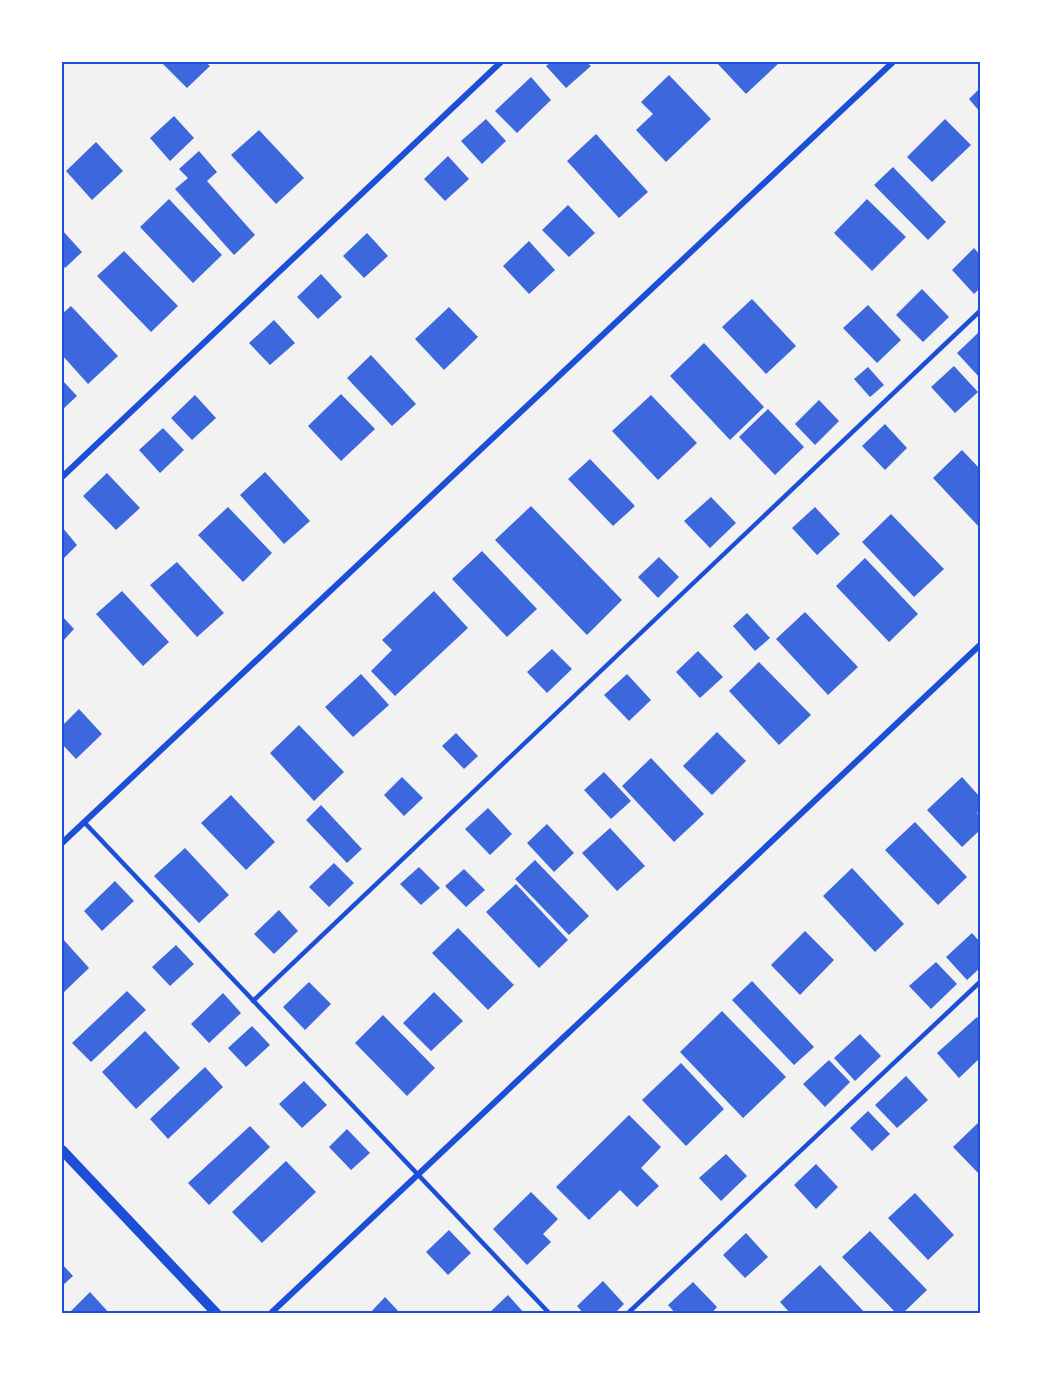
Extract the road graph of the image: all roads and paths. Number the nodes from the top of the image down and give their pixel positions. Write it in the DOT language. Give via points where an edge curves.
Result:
graph roads {
  1 [pos="501,62"];
  2 [pos="893,62"];
  3 [pos="981,311"];
  4 [pos="62,477"];
  5 [pos="981,645"];
  6 [pos="84,822"];
  7 [pos="62,843"];
  8 [pos="981,982"];
  9 [pos="253,1000"];
  10 [pos="62,1150"];
  11 [pos="417,1175"];
  12 [pos="217,1314"];
  13 [pos="270,1314"];
  14 [pos="550,1314"];
  15 [pos="627,1314"];
  1 -- 4 [label="street"];
  2 -- 6 [label="street"];
  3 -- 9 [label="lane"];
  5 -- 11 [label="street"];
  6 -- 7 [label="street"];
  6 -- 9 [label="lane"];
  8 -- 15 [label="lane"];
  9 -- 11 [label="lane"];
  10 -- 12 [label="street"];
  11 -- 13 [label="street"];
  11 -- 14 [label="lane"];
}
